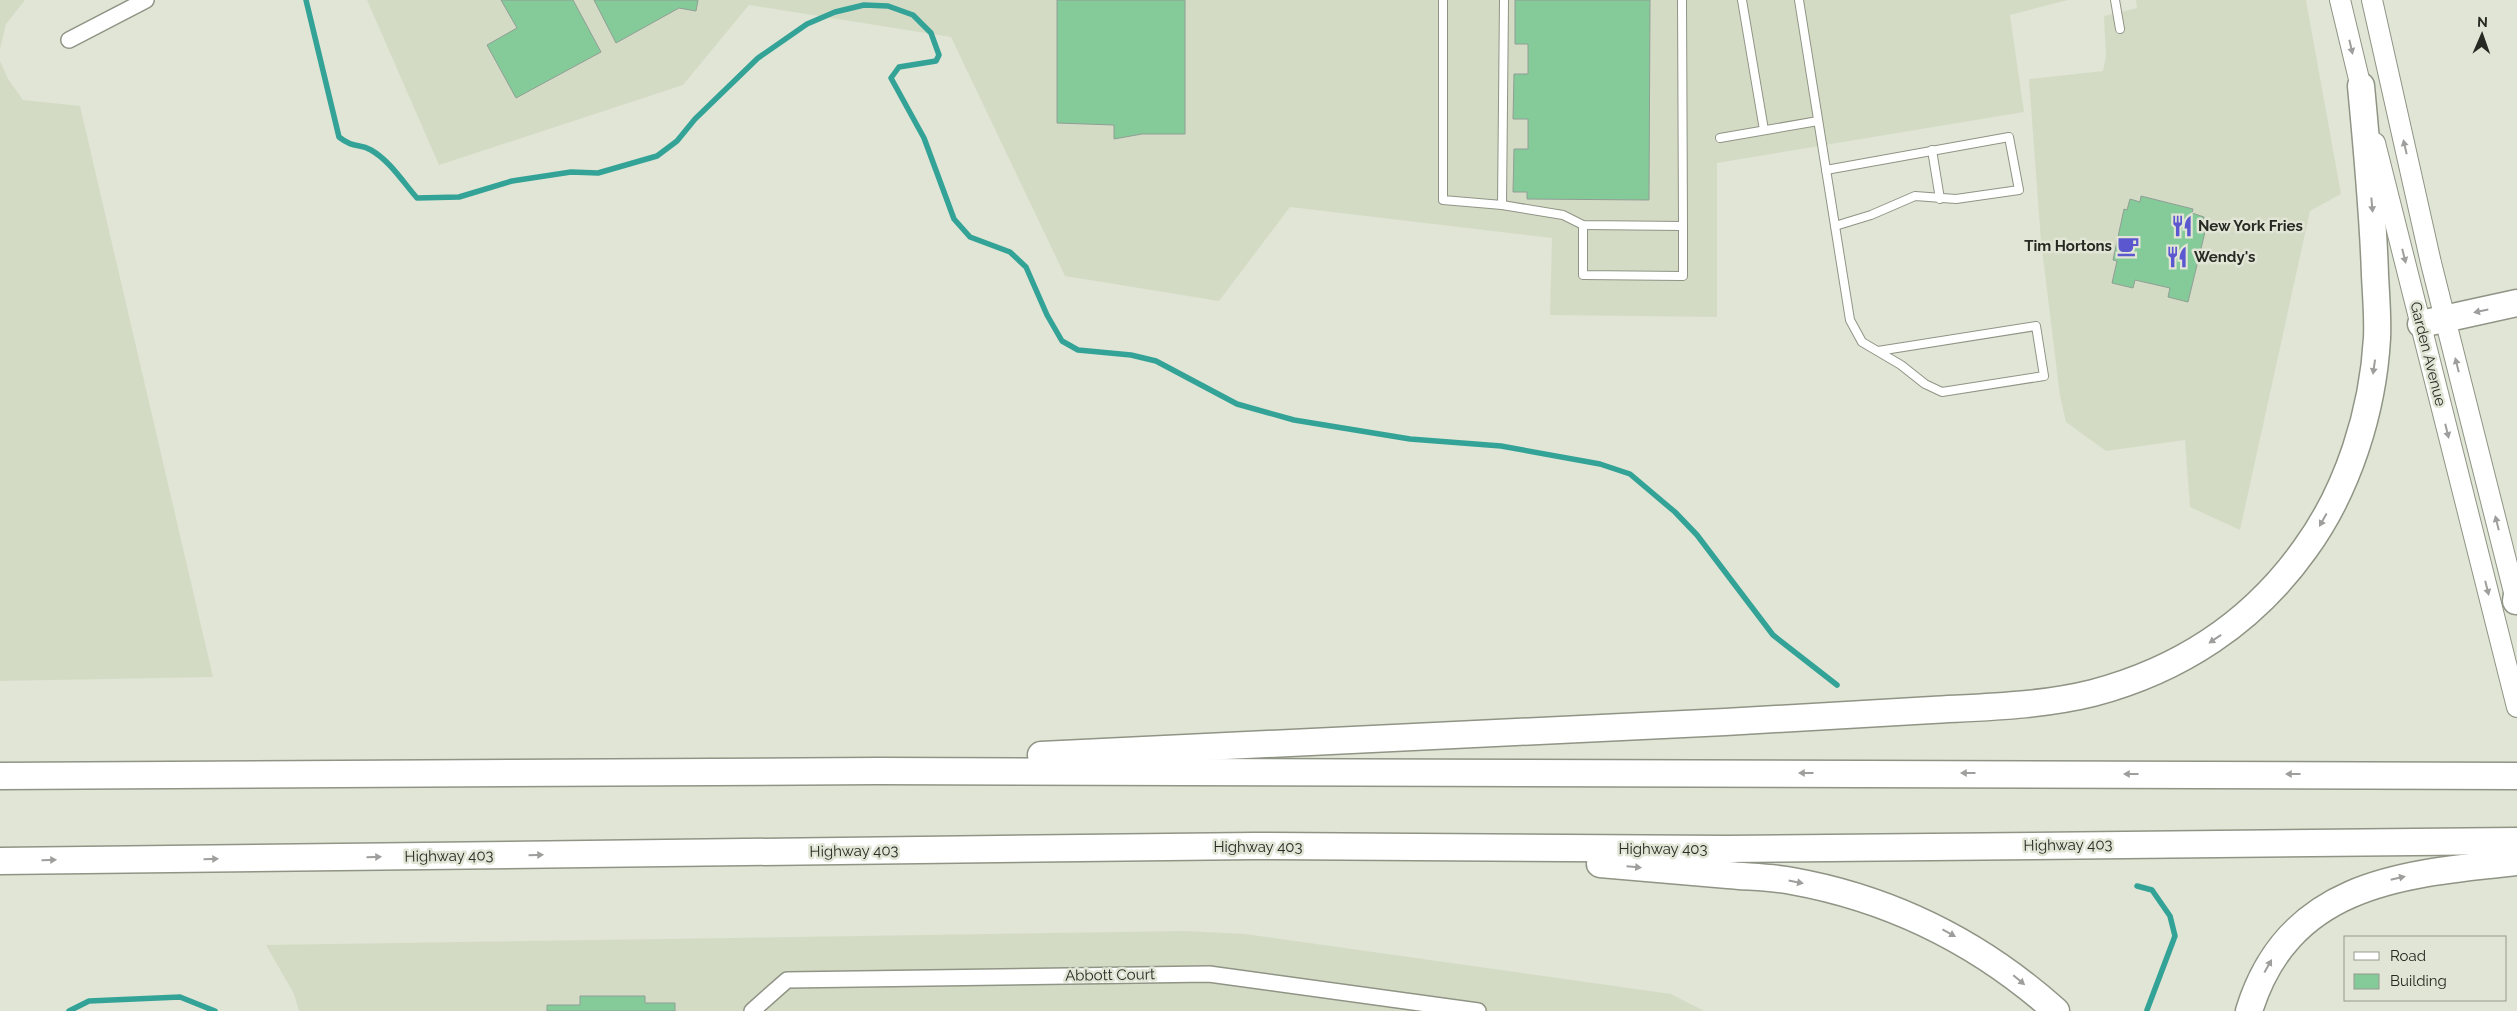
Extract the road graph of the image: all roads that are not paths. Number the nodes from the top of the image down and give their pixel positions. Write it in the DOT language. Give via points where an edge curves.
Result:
graph roads {
  1 [pos="146,0"];
  2 [pos="1443,0"];
  3 [pos="1504,0"];
  4 [pos="1682,0"];
  5 [pos="1742,0"];
  6 [pos="1798,0"];
  7 [pos="2115,0"];
  8 [pos="2340,0"];
  9 [pos="2372,0"];
  10 [pos="2120,29"];
  11 [pos="69,40"];
  12 [pos="2361,86"];
  13 [pos="1818,121"];
  14 [pos="1764,130"];
  15 [pos="1720,138"];
  16 [pos="1932,150"];
  17 [pos="1826,170"];
  18 [pos="1940,199"];
  19 [pos="1502,205"];
  20 [pos="1583,225"];
  21 [pos="1683,226"];
  22 [pos="1835,226"];
  23 [pos="2517,303"];
  24 [pos="2433,322"];
  25 [pos="1878,351"];
  26 [pos="2517,600"];
  27 [pos="2517,707"];
  28 [pos="2517,758"];
  29 [pos="878,771"];
  30 [pos="2329,774"];
  31 [pos="0,776"];
  32 [pos="2517,776"];
  33 [pos="2517,841"];
  34 [pos="1254,846"];
  35 [pos="0,861"];
  36 [pos="2517,862"];
  37 [pos="752,1011"];
  38 [pos="1478,1011"];
  39 [pos="2056,1011"];
  40 [pos="2249,1011"];
  1 -- 11 [label="street"];
  2 -- 19 [label="lane" via="1443,200"];
  3 -- 19 [label="lane"];
  4 -- 21 [label="lane"];
  5 -- 14 [label="lane"];
  6 -- 13 [label="lane"];
  7 -- 10 [label="lane"];
  8 -- 12 [label="main road, Garden Avenue, one-way"];
  24 -- 9 [label="main road, Garden Avenue, one-way" via="2430,263"];
  12 -- 24 [label="main road, Garden Avenue, one-way"];
  12 -- 29 [label="highway, one-way" via="2374,231 2377,335 2368,399 2355,446 2323,520 2307,547 2273,589 2214,640 2168,665 2096,692 2007,706 947,759"];
  13 -- 14 [label="lane"];
  13 -- 17 [label="lane"];
  14 -- 15 [label="lane"];
  16 -- 17 [label="lane"];
  16 -- 18 [label="lane"];
  16 -- 18 [label="lane" via="2009,136 2019,190"];
  17 -- 22 [label="lane"];
  18 -- 22 [label="lane" via="1915,196"];
  19 -- 20 [label="lane" via="1563,215"];
  20 -- 21 [label="lane"];
  20 -- 21 [label="lane" via="1583,275 1683,276"];
  22 -- 25 [label="lane" via="1850,320 1862,342"];
  23 -- 24 [label="highway, one-way"];
  26 -- 24 [label="main road, Garden Avenue, one-way"];
  24 -- 27 [label="main road, Garden Avenue, one-way"];
  25 -- 25 [label="lane" via="1942,392 2044,376 2036,326"];
  28 -- 30 [label="highway" via="2376,764"];
  30 -- 29 [label="highway, one-way"];
  29 -- 31 [label="highway"];
  30 -- 32 [label="highway"];
  33 -- 34 [label="highway, Highway 403" via="1727,849"];
  35 -- 34 [label="highway, Highway 403, one-way"];
  34 -- 39 [label="highway, one-way" via="1299,858 1589,863 1790,880 1849,893 1911,915 1950,934 2005,968"];
  40 -- 36 [label="highway, one-way" via="2256,987 2276,951 2309,917 2378,883 2426,872"];
  37 -- 38 [label="street, Abbott Court" via="787,980 1209,974"];
}
